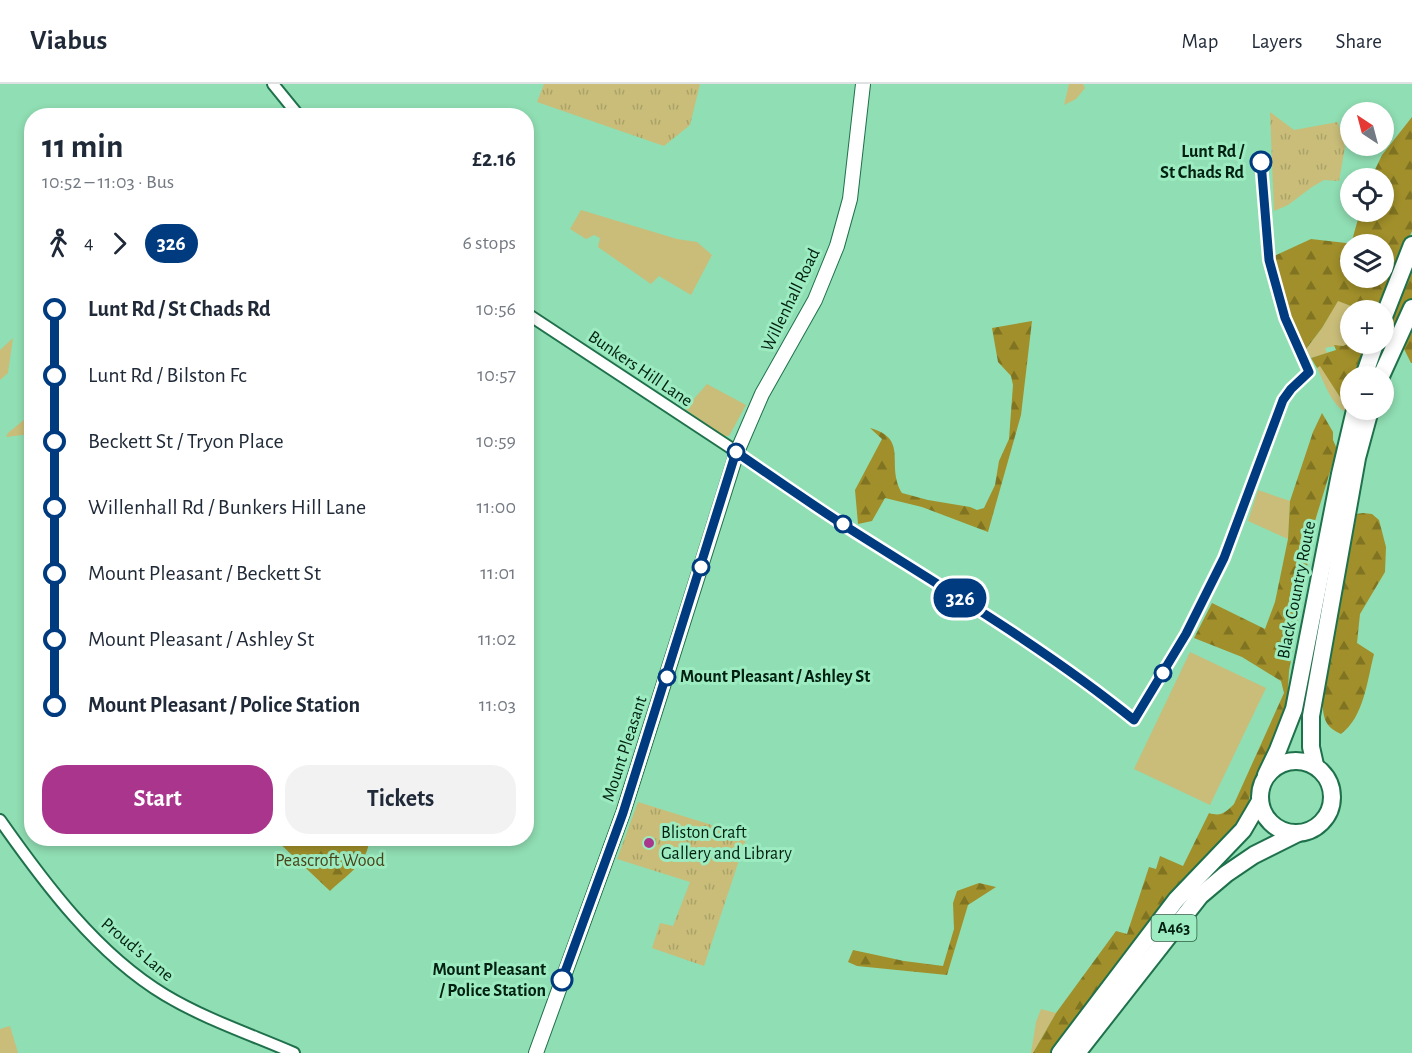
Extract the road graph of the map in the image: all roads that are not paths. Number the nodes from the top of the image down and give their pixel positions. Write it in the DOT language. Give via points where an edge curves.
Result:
graph roads {
  1 [pos="273,84"];
  2 [pos="862,84"];
  3 [pos="292,108"];
  4 [pos="1412,245"];
  5 [pos="1390,300"];
  6 [pos="1412,308"];
  7 [pos="534,318"];
  8 [pos="1386,366"];
  9 [pos="1361,420"];
  10 [pos="1363,420"];
  11 [pos="736,452"];
  12 [pos="1315,765"];
  13 [pos="1266,775"];
  14 [pos="1260,801"];
  15 [pos="0,820"];
  16 [pos="1298,833"];
  17 [pos="294,1053"];
  18 [pos="536,1053"];
  19 [pos="1060,1053"];
  20 [pos="1077,1053"];
  1 -- 3 [label="street"];
  2 -- 11 [label="main road, Willenhall Road" via="850,199 837,246 815,300 762,394"];
  4 -- 5 [label="highway"];
  6 -- 8 [label="highway"];
  7 -- 11 [label="street, Bunkers Hill Lane"];
  9 -- 13 [label="highway, Black Country Route" via="1340,474 1293,709"];
  10 -- 12 [label="highway, Black Country Route" via="1311,716"];
  11 -- 18 [label="main road, Mount Pleasant" via="623,813"];
  12 -- 13 [label="highway" via="1289,761"];
  12 -- 16 [label="highway" via="1329,781 1332,803 1322,822"];
  13 -- 14 [label="highway"];
  14 -- 16 [label="highway" via="1273,825"];
  14 -- 19 [label="highway, A463" via="1243,830 1176,900"];
  15 -- 17 [label="street, Proud's Lane" via="78,920 136,975 187,1007"];
  16 -- 20 [label="highway, A463" via="1254,855 1200,896"];
}
